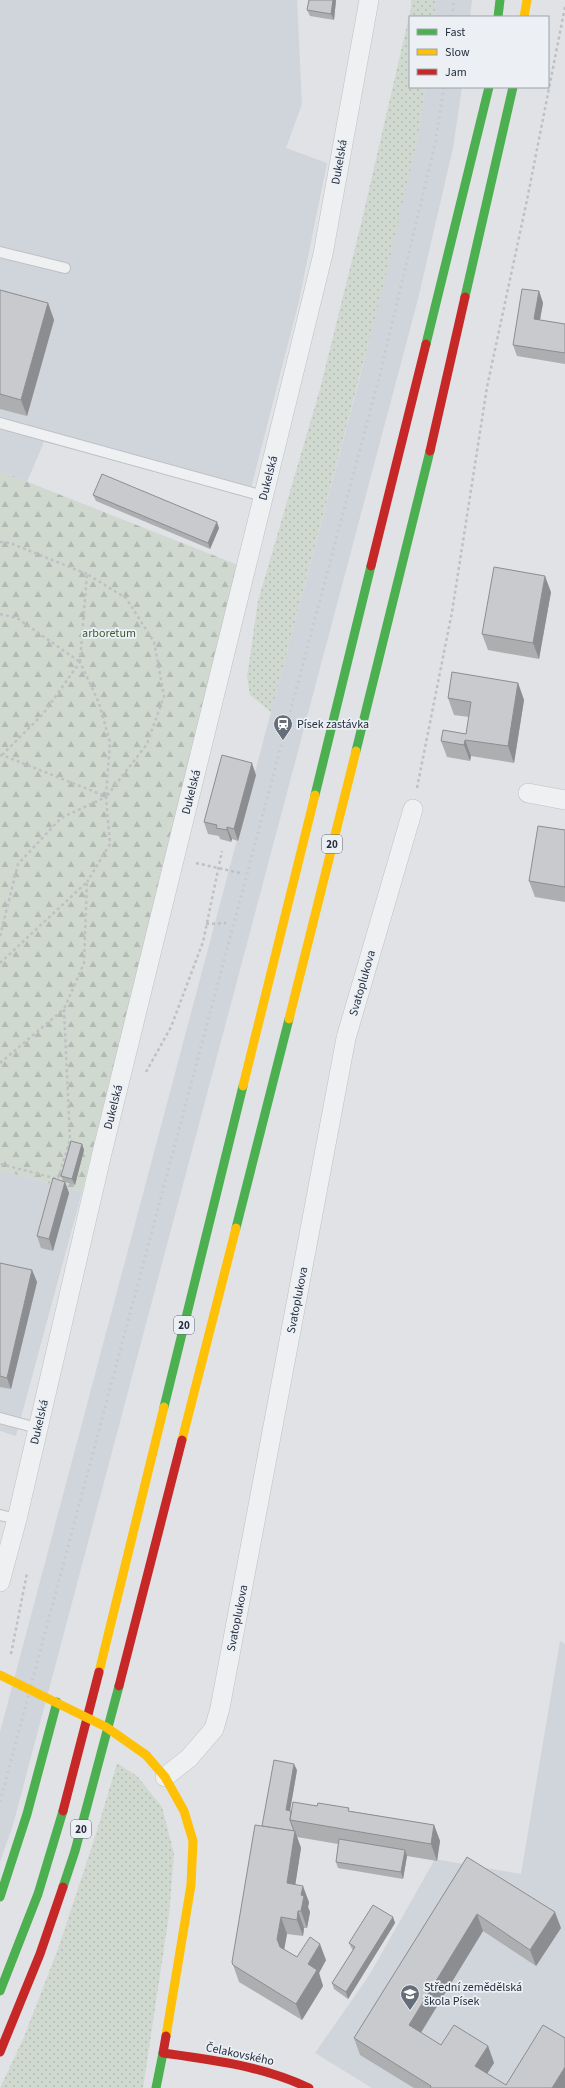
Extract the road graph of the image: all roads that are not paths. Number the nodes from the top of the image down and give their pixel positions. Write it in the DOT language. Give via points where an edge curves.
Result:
graph roads {
  1 [pos="369,0"];
  2 [pos="500,0"];
  3 [pos="527,0"];
  4 [pos="498,16"];
  5 [pos="524,16"];
  6 [pos="489,88"];
  7 [pos="513,88"];
  8 [pos="0,252"];
  9 [pos="65,268"];
  10 [pos="0,423"];
  11 [pos="263,496"];
  12 [pos="528,793"];
  13 [pos="565,800"];
  14 [pos="413,809"];
  15 [pos="0,1418"];
  16 [pos="38,1428"];
  17 [pos="9,1517"];
  18 [pos="0,1582"];
  19 [pos="0,1675"];
  20 [pos="57,1702"];
  21 [pos="165,1776"];
  22 [pos="0,1897"];
  23 [pos="0,1991"];
  24 [pos="0,2052"];
  25 [pos="163,2053"];
  26 [pos="306,2087"];
  27 [pos="156,2088"];
  1 -- 11 [label="street, Dukelská" via="322,254"];
  2 -- 4 [label="main road"];
  3 -- 5 [label="main road"];
  6 -- 23 [label="main road, 20" via="78,1762 18,1950"];
  7 -- 24 [label="main road, 20" via="428,459 127,1655 75,1851 40,1954"];
  8 -- 9 [label="lane"];
  10 -- 11 [label="lane"];
  11 -- 16 [label="street, Dukelská" via="102,1153"];
  12 -- 13 [label="street"];
  14 -- 21 [label="street, Svatoplukova" via="346,1038 220,1708 214,1729 189,1758"];
  15 -- 16 [label="lane"];
  16 -- 17 [label="street, Dukelská"];
  17 -- 18 [label="street, Dukelská"];
  19 -- 20 [label="main road, bridge"];
  20 -- 21 [label="main road, bridge" via="106,1727 146,1755"];
  20 -- 22 [label="main road" via="27,1814"];
  21 -- 25 [label="main road" via="184,1811 193,1841 191,1886"];
  25 -- 26 [label="main road, Čelakovského" via="247,2066"];
  25 -- 27 [label="main road"];
}
